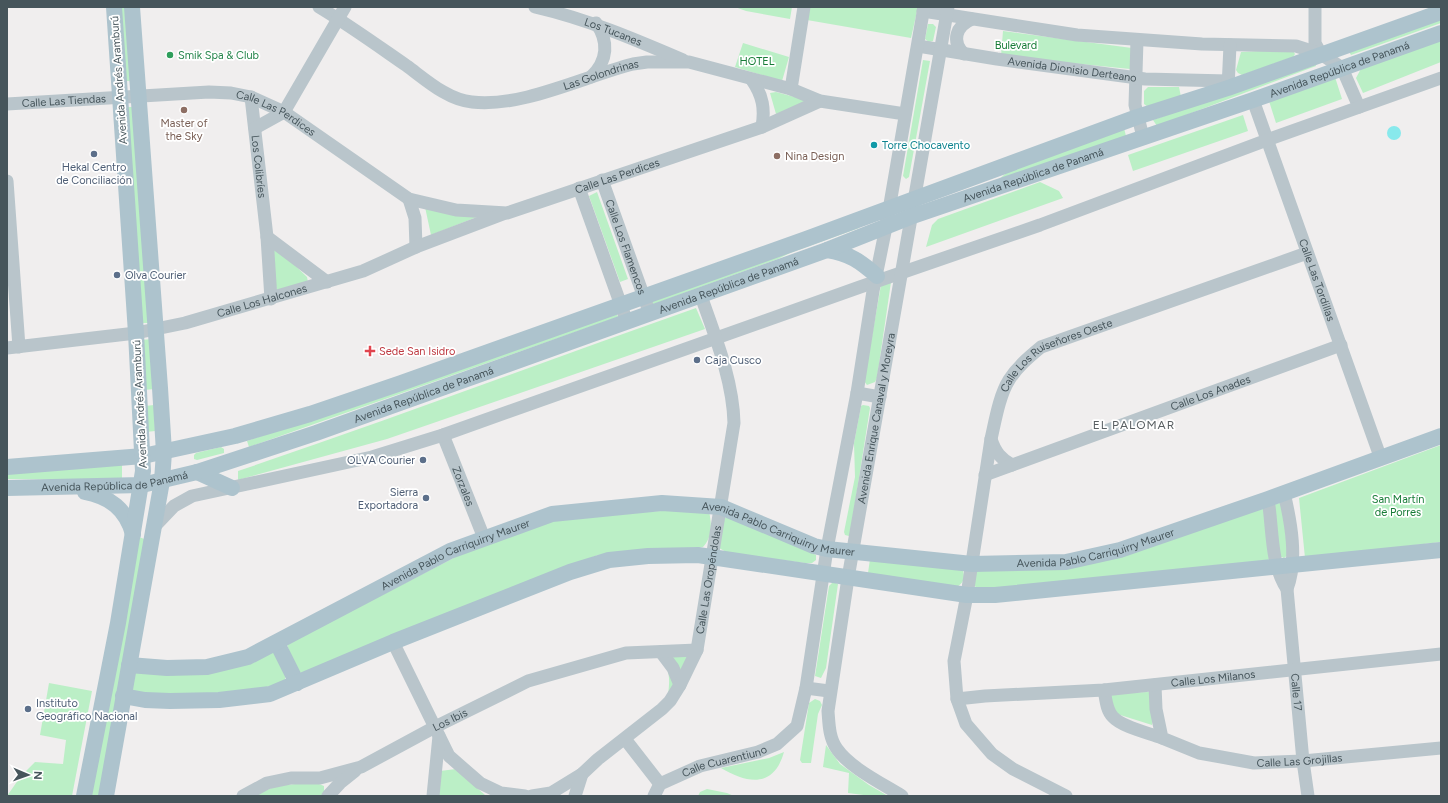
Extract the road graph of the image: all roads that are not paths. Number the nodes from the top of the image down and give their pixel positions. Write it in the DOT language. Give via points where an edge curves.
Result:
graph roads {
  1 [pos="114,7"];
  2 [pos="132,7"];
  3 [pos="319,7"];
  4 [pos="345,7"];
  5 [pos="535,7"];
  6 [pos="804,7"];
  7 [pos="1314,7"];
  8 [pos="924,9"];
  9 [pos="947,11"];
  10 [pos="1433,12"];
  11 [pos="338,18"];
  12 [pos="972,19"];
  13 [pos="596,24"];
  14 [pos="1441,33"];
  15 [pos="1137,40"];
  16 [pos="1230,45"];
  17 [pos="918,46"];
  18 [pos="940,50"];
  19 [pos="964,54"];
  20 [pos="1321,54"];
  21 [pos="689,62"];
  22 [pos="1342,68"];
  23 [pos="591,77"];
  24 [pos="1135,78"];
  25 [pos="1441,78"];
  26 [pos="752,80"];
  27 [pos="1228,85"];
  28 [pos="791,89"];
  29 [pos="138,95"];
  30 [pos="121,97"];
  31 [pos="251,97"];
  32 [pos="1253,100"];
  33 [pos="820,101"];
  34 [pos="7,104"];
  35 [pos="1359,107"];
  36 [pos="284,112"];
  37 [pos="905,114"];
  38 [pos="1137,117"];
  39 [pos="762,127"];
  40 [pos="255,128"];
  41 [pos="1143,137"];
  42 [pos="1267,140"];
  43 [pos="602,180"];
  44 [pos="7,181"];
  45 [pos="579,188"];
  46 [pos="409,199"];
  47 [pos="913,199"];
  48 [pos="889,209"];
  49 [pos="507,213"];
  50 [pos="910,217"];
  51 [pos="886,227"];
  52 [pos="9,228"];
  53 [pos="267,237"];
  54 [pos="416,247"];
  55 [pos="827,250"];
  56 [pos="1308,253"];
  57 [pos="902,273"];
  58 [pos="876,279"];
  59 [pos="327,282"];
  60 [pos="643,296"];
  61 [pos="701,296"];
  62 [pos="271,299"];
  63 [pos="621,304"];
  64 [pos="650,314"];
  65 [pos="627,322"];
  66 [pos="155,330"];
  67 [pos="136,333"];
  68 [pos="716,339"];
  69 [pos="1341,345"];
  70 [pos="13,347"];
  71 [pos="857,394"];
  72 [pos="161,397"];
  73 [pos="880,397"];
  74 [pos="140,398"];
  75 [pos="444,435"];
  76 [pos="235,436"];
  77 [pos="1441,436"];
  78 [pos="991,439"];
  79 [pos="164,452"];
  80 [pos="143,456"];
  81 [pos="240,459"];
  82 [pos="1381,459"];
  83 [pos="1012,464"];
  84 [pos="7,467"];
  85 [pos="197,472"];
  86 [pos="985,475"];
  87 [pos="162,481"];
  88 [pos="142,485"];
  89 [pos="7,488"];
  90 [pos="66,488"];
  91 [pos="232,488"];
  92 [pos="1284,493"];
  93 [pos="1268,499"];
  94 [pos="721,507"];
  95 [pos="154,530"];
  96 [pos="134,531"];
  97 [pos="484,538"];
  98 [pos="827,549"];
  99 [pos="1441,550"];
  100 [pos="853,552"];
  101 [pos="712,556"];
  102 [pos="972,564"];
  103 [pos="1285,567"];
  104 [pos="823,573"];
  105 [pos="848,578"];
  106 [pos="967,595"];
  107 [pos="393,642"];
  108 [pos="277,643"];
  109 [pos="696,650"];
  110 [pos="661,652"];
  111 [pos="1441,654"];
  112 [pos="129,665"];
  113 [pos="1296,671"];
  114 [pos="297,683"];
  115 [pos="680,685"];
  116 [pos="1155,685"];
  117 [pos="806,688"];
  118 [pos="1104,690"];
  119 [pos="830,691"];
  120 [pos="123,696"];
  121 [pos="985,696"];
  122 [pos="957,698"];
  123 [pos="966,724"];
  124 [pos="437,732"];
  125 [pos="1162,738"];
  126 [pos="625,739"];
  127 [pos="1441,748"];
  128 [pos="1303,762"];
  129 [pos="361,767"];
  130 [pos="582,774"];
  131 [pos="320,778"];
  132 [pos="1039,783"];
  133 [pos="657,790"];
  134 [pos="553,794"];
  135 [pos="84,796"];
  136 [pos="106,796"];
  137 [pos="243,796"];
  138 [pos="328,796"];
  139 [pos="433,796"];
  140 [pos="525,796"];
  141 [pos="532,796"];
  142 [pos="575,796"];
  143 [pos="902,796"];
  144 [pos="1048,796"];
  145 [pos="1066,796"];
  146 [pos="1308,796"];
  1 -- 30 [label="main road, Avenida Andrés Aramburú"];
  2 -- 29 [label="main road, Avenida Andrés Aramburú"];
  3 -- 11 [label="street, Las Golondrinas"];
  4 -- 11 [label="street"];
  5 -- 13 [label="street, Los Tucanes"];
  6 -- 28 [label="street"];
  7 -- 20 [label="street" via="1314,37"];
  8 -- 9 [label="street"];
  8 -- 17 [label="street"];
  9 -- 12 [label="street"];
  9 -- 18 [label="street, Avenida Enrique Canaval y Moreyra"];
  10 -- 20 [label="main road, Avenida República de Panamá"];
  11 -- 23 [label="street, Las Golondrinas" via="441,90 471,102 495,103 526,97"];
  11 -- 36 [label="street"];
  12 -- 15 [label="street" via="1077,35"];
  12 -- 19 [label="street" via="960,27 956,34 956,42"];
  13 -- 21 [label="street, Los Tucanes"];
  13 -- 23 [label="street" via="601,30 606,47 602,64"];
  14 -- 22 [label="main road, Avenida República de Panamá"];
  15 -- 16 [label="street"];
  15 -- 24 [label="street"];
  16 -- 20 [label="street" via="1296,46"];
  16 -- 27 [label="street"];
  17 -- 18 [label="street, Avenida Dionisio Derteano"];
  17 -- 37 [label="street"];
  18 -- 19 [label="street, Avenida Dionisio Derteano"];
  18 -- 47 [label="street, Avenida Enrique Canaval y Moreyra"];
  19 -- 24 [label="street, Avenida Dionisio Derteano"];
  20 -- 22 [label="street"];
  20 -- 27 [label="main road, Avenida República de Panamá"];
  21 -- 23 [label="street, Las Golondrinas" via="640,62"];
  21 -- 26 [label="street, Las Golondrinas"];
  22 -- 32 [label="main road, Avenida República de Panamá"];
  22 -- 35 [label="street"];
  24 -- 27 [label="street, Avenida Dionisio Derteano"];
  24 -- 38 [label="street"];
  25 -- 35 [label="street, Avenida República de Panamá"];
  26 -- 28 [label="street, Las Golondrinas"];
  26 -- 39 [label="street" via="763,102"];
  27 -- 38 [label="main road, Avenida República de Panamá"];
  28 -- 33 [label="street, Las Golondrinas"];
  29 -- 30 [label="street, Calle Las Perdices"];
  29 -- 31 [label="street, Calle Las Perdices" via="221,91"];
  29 -- 66 [label="main road, Avenida Andrés Aramburú"];
  30 -- 34 [label="street, Calle Las Tiendas"];
  30 -- 67 [label="main road, Avenida Andrés Aramburú"];
  31 -- 36 [label="street, Calle Las Perdices"];
  31 -- 40 [label="street, Los Colibríes"];
  32 -- 41 [label="main road, Avenida República de Panamá"];
  32 -- 42 [label="street, Calle Las Tordillas"];
  33 -- 37 [label="street, Las Golondrinas"];
  33 -- 39 [label="street, Calle Las Perdices"];
  35 -- 42 [label="street, Avenida República de Panamá"];
  36 -- 40 [label="street"];
  36 -- 46 [label="street, Calle Las Perdices"];
  37 -- 48 [label="street"];
  38 -- 41 [label="street"];
  38 -- 47 [label="main road, Avenida República de Panamá"];
  39 -- 43 [label="street, Calle Las Perdices"];
  40 -- 53 [label="street, Los Colibríes"];
  41 -- 50 [label="main road, Avenida República de Panamá"];
  42 -- 56 [label="street, Calle Las Tordillas"];
  42 -- 57 [label="street, Avenida República de Panamá" via="1040,225"];
  43 -- 45 [label="street, Calle Las Perdices"];
  43 -- 60 [label="street, Calle Los Flamencos"];
  44 -- 52 [label="street"];
  45 -- 49 [label="street, Calle Las Perdices"];
  45 -- 63 [label="street"];
  46 -- 49 [label="street, Calle Las Perdices" via="456,210"];
  46 -- 54 [label="street" via="415,218"];
  47 -- 48 [label="main road, Avenida República de Panamá"];
  47 -- 50 [label="street, Avenida Enrique Canaval y Moreyra"];
  48 -- 51 [label="street"];
  48 -- 60 [label="main road, Avenida República de Panamá"];
  49 -- 54 [label="street, Calle Los Halcones"];
  50 -- 51 [label="main road, Avenida República de Panamá"];
  50 -- 57 [label="street, Avenida Enrique Canaval y Moreyra"];
  51 -- 55 [label="main road, Avenida República de Panamá"];
  51 -- 58 [label="street"];
  52 -- 70 [label="street"];
  53 -- 59 [label="street"];
  53 -- 62 [label="street, Los Colibríes"];
  54 -- 59 [label="street, Calle Los Halcones" via="363,271"];
  55 -- 58 [label="main road" via="852,256"];
  55 -- 61 [label="main road, Avenida República de Panamá"];
  56 -- 69 [label="street, Calle Las Tordillas"];
  56 -- 78 [label="street, Calle Los Ruiseñores Oeste" via="1041,347 1019,366 1008,381"];
  57 -- 58 [label="street, Avenida República de Panamá"];
  57 -- 73 [label="street, Avenida Enrique Canaval y Moreyra"];
  58 -- 68 [label="street, Avenida República de Panamá"];
  58 -- 71 [label="street"];
  59 -- 62 [label="street, Calle Los Halcones"];
  60 -- 63 [label="main road, Avenida República de Panamá"];
  60 -- 64 [label="street, Calle Los Flamencos"];
  61 -- 64 [label="main road, Avenida República de Panamá"];
  61 -- 68 [label="street, Calle Las Oropéndolas"];
  62 -- 66 [label="street, Calle Los Halcones"];
  63 -- 65 [label="street"];
  63 -- 76 [label="main road, Avenida República de Panamá" via="402,383"];
  64 -- 65 [label="main road, Avenida República de Panamá"];
  65 -- 81 [label="main road, Avenida República de Panamá"];
  66 -- 67 [label="street, Calle Los Halcones"];
  66 -- 72 [label="main road, Avenida Andrés Aramburú"];
  67 -- 70 [label="street, Calle Los Halcones"];
  67 -- 74 [label="main road, Avenida Andrés Aramburú"];
  68 -- 75 [label="street, Avenida República de Panamá"];
  68 -- 94 [label="street, Calle Las Oropéndolas" via="734,410"];
  69 -- 82 [label="street, Calle Las Tordillas"];
  69 -- 83 [label="street, Calle Los Anades"];
  71 -- 73 [label="street"];
  71 -- 98 [label="street"];
  72 -- 74 [label="main road"];
  72 -- 79 [label="main road, Avenida Andrés Aramburú"];
  73 -- 100 [label="street, Avenida Enrique Canaval y Moreyra"];
  74 -- 80 [label="main road, Avenida Andrés Aramburú"];
  75 -- 91 [label="street, Avenida República de Panamá" via="372,457"];
  75 -- 97 [label="street, Zorzales"];
  76 -- 79 [label="main road, Avenida República de Panamá"];
  76 -- 81 [label="main road"];
  77 -- 82 [label="main road, Avenida Pablo Carriquirry Maurer"];
  78 -- 83 [label="street" via="999,455"];
  78 -- 86 [label="street, Calle Los Ruiseñores Oeste"];
  79 -- 80 [label="main road, Avenida República de Panamá"];
  79 -- 87 [label="main road, Avenida Andrés Aramburú"];
  80 -- 84 [label="main road, Avenida República de Panamá"];
  80 -- 88 [label="main road, Avenida Andrés Aramburú"];
  81 -- 85 [label="main road, Avenida República de Panamá"];
  82 -- 92 [label="main road, Avenida Pablo Carriquirry Maurer"];
  83 -- 86 [label="street, Calle Los Anades"];
  85 -- 87 [label="main road, Avenida República de Panamá"];
  85 -- 91 [label="main road"];
  86 -- 102 [label="street, Calle Los Ruiseñores Oeste"];
  87 -- 88 [label="main road, Avenida República de Panamá"];
  87 -- 95 [label="main road, Avenida Andrés Aramburú"];
  88 -- 90 [label="main road, Avenida República de Panamá"];
  88 -- 96 [label="main road, Avenida Andrés Aramburú"];
  89 -- 90 [label="main road, Avenida República de Panamá"];
  90 -- 96 [label="main road" via="94,494 112,502 125,514"];
  91 -- 95 [label="street, Avenida República de Panamá" via="182,501 164,515"];
  92 -- 93 [label="main road, Avenida Pablo Carriquirry Maurer"];
  92 -- 103 [label="street, Calle 17" via="1290,533"];
  93 -- 102 [label="main road, Avenida Pablo Carriquirry Maurer" via="1120,550 1066,562"];
  93 -- 103 [label="street, Calle 17" via="1274,557"];
  94 -- 97 [label="main road, Avenida Pablo Carriquirry Maurer" via="662,502 552,514"];
  94 -- 98 [label="main road, Avenida Pablo Carriquirry Maurer"];
  94 -- 101 [label="street, Calle Las Oropéndolas"];
  95 -- 96 [label="main road" via="145,522 138,523"];
  95 -- 112 [label="main road, Avenida Andrés Aramburú"];
  96 -- 135 [label="main road, Avenida Andrés Aramburú"];
  97 -- 108 [label="main road, Avenida Pablo Carriquirry Maurer" via="410,570"];
  98 -- 100 [label="main road, Avenida Pablo Carriquirry Maurer"];
  98 -- 104 [label="street"];
  99 -- 103 [label="main road"];
  100 -- 102 [label="main road, Avenida Pablo Carriquirry Maurer"];
  100 -- 105 [label="street, Avenida Enrique Canaval y Moreyra"];
  101 -- 104 [label="main road"];
  101 -- 107 [label="main road" via="648,556 609,560 570,572"];
  101 -- 109 [label="street, Calle Las Oropéndolas"];
  102 -- 106 [label="street, Calle Los Ruiseñores Oeste"];
  103 -- 106 [label="main road" via="995,595"];
  103 -- 113 [label="street, Calle 17"];
  104 -- 105 [label="main road"];
  104 -- 117 [label="street"];
  105 -- 106 [label="main road"];
  105 -- 119 [label="street, Avenida Enrique Canaval y Moreyra"];
  106 -- 122 [label="street, Calle Los Ruiseñores Oeste" via="954,661"];
  107 -- 114 [label="main road"];
  107 -- 124 [label="street"];
  108 -- 112 [label="main road, Avenida Pablo Carriquirry Maurer" via="248,657 207,667 167,668"];
  108 -- 114 [label="main road"];
  109 -- 110 [label="street, Los Ibis"];
  109 -- 115 [label="street, Calle Las Oropéndolas"];
  110 -- 115 [label="street" via="673,668"];
  110 -- 124 [label="street, Los Ibis" via="626,653 528,681"];
  111 -- 113 [label="street, Calle Los Milanos"];
  112 -- 120 [label="main road, Avenida Andrés Aramburú"];
  113 -- 116 [label="street, Calle Los Milanos"];
  113 -- 128 [label="street, Calle 17"];
  114 -- 120 [label="main road" via="270,694 219,700 145,700"];
  115 -- 126 [label="street, Calle Las Oropéndolas" via="662,709"];
  116 -- 118 [label="street, Calle Los Milanos"];
  116 -- 125 [label="street" via="1156,709"];
  117 -- 119 [label="street"];
  117 -- 133 [label="street, Calle Cuarentiuno" via="797,726 777,744 758,752 700,766"];
  118 -- 121 [label="street, Calle Los Milanos"];
  118 -- 125 [label="street, Calle Las Grojillas" via="1107,708 1113,718"];
  119 -- 143 [label="street, Avenida Enrique Canaval y Moreyra" via="829,729 837,749 855,766"];
  120 -- 136 [label="main road, Avenida Andrés Aramburú"];
  121 -- 122 [label="street, Calle Los Milanos"];
  121 -- 123 [label="street" via="971,709"];
  122 -- 123 [label="street, Calle Los Ruiseñores Oeste"];
  123 -- 132 [label="street" via="992,754"];
  124 -- 129 [label="street, Los Ibis"];
  124 -- 139 [label="street"];
  124 -- 140 [label="street" via="449,756 480,783 501,793"];
  125 -- 128 [label="street, Calle Las Grojillas" via="1199,753 1229,760 1254,763"];
  126 -- 130 [label="street, Calle Las Oropéndolas"];
  126 -- 133 [label="street"];
  127 -- 128 [label="street, Calle Las Grojillas"];
  128 -- 146 [label="street, Calle 17"];
  129 -- 131 [label="street, Los Ibis"];
  129 -- 138 [label="street"];
  130 -- 134 [label="street, Calle Las Oropéndolas"];
  130 -- 142 [label="street, Calle Las Oropéndolas"];
  131 -- 137 [label="street, Los Ibis" via="291,778 267,782"];
  131 -- 138 [label="street" via="325,782"];
  132 -- 144 [label="street"];
  132 -- 145 [label="street"];
  134 -- 141 [label="street, Calle Las Oropéndolas"];
}
